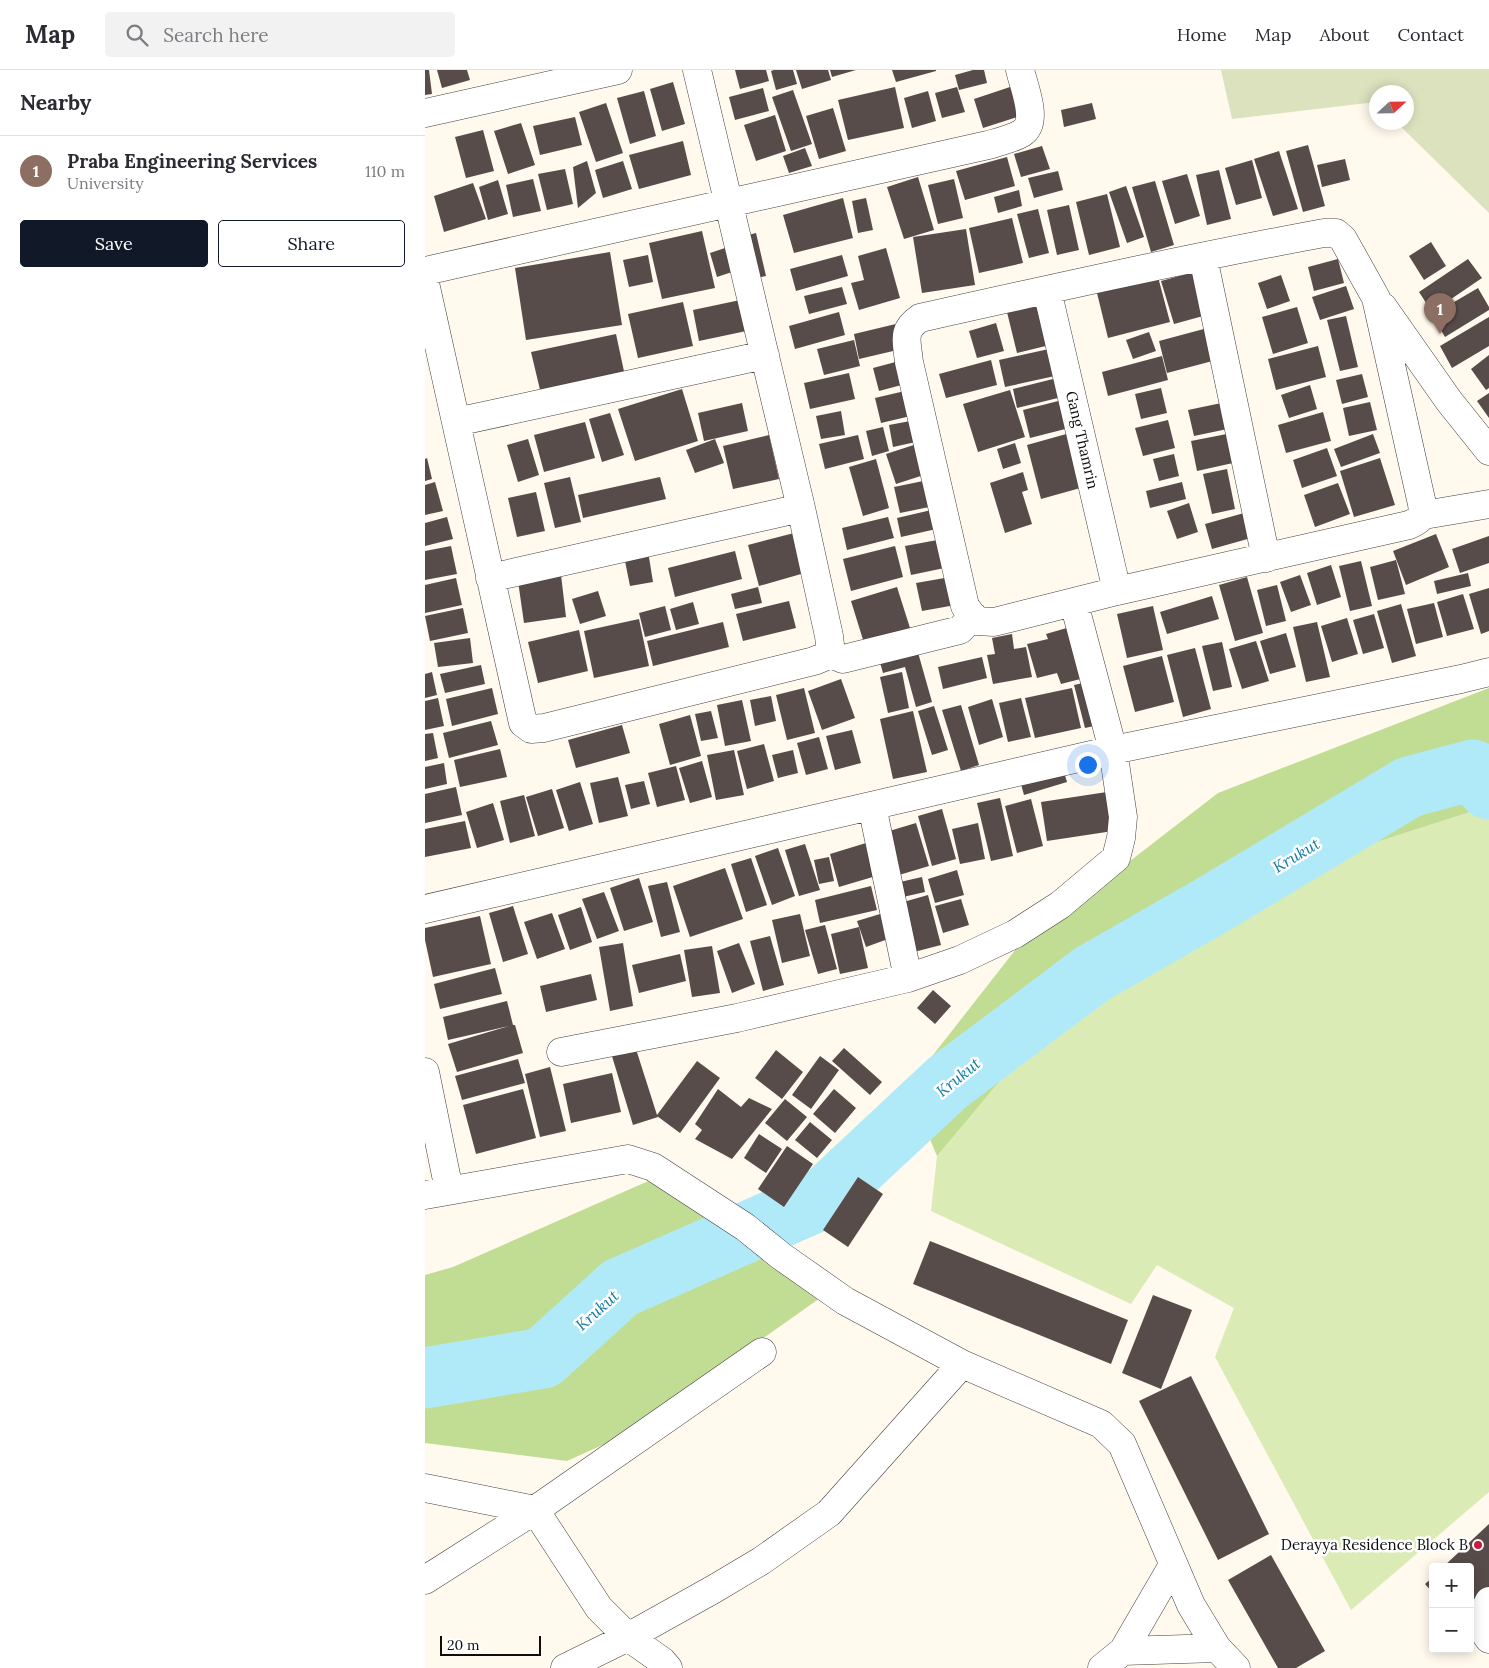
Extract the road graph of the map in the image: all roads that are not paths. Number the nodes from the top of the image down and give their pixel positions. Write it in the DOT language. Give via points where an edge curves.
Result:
graph roads {
  1 [pos="618,70"];
  2 [pos="697,70"];
  3 [pos="1020,70"];
  4 [pos="425,113"];
  5 [pos="729,202"];
  6 [pos="1203,257"];
  7 [pos="425,272"];
  8 [pos="425,283"];
  9 [pos="1047,290"];
  10 [pos="1377,298"];
  11 [pos="432,349"];
  12 [pos="765,354"];
  13 [pos="456,422"];
  14 [pos="1489,451"];
  15 [pos="1489,504"];
  16 [pos="801,508"];
  17 [pos="1424,515"];
  18 [pos="1266,558"];
  19 [pos="490,578"];
  20 [pos="1117,591"];
  21 [pos="1073,603"];
  22 [pos="973,616"];
  23 [pos="831,654"];
  24 [pos="1489,672"];
  25 [pos="1113,750"];
  26 [pos="872,806"];
  27 [pos="425,909"];
  28 [pos="908,978"];
  29 [pos="561,1052"];
  30 [pos="425,1072"];
  31 [pos="437,1192"];
  32 [pos="762,1352"];
  33 [pos="962,1364"];
  34 [pos="425,1488"];
  35 [pos="535,1510"];
  36 [pos="1173,1565"];
  37 [pos="425,1580"];
  38 [pos="1489,1601"];
  39 [pos="627,1637"];
  40 [pos="1489,1638"];
  41 [pos="1217,1648"];
  42 [pos="1123,1651"];
  43 [pos="565,1668"];
  44 [pos="668,1668"];
  45 [pos="1101,1668"];
  46 [pos="1236,1668"];
  1 -- 4 [label="street"];
  2 -- 5 [label="street"];
  3 -- 5 [label="street" via="1030,113 1029,124 1014,137"];
  5 -- 7 [label="street"];
  5 -- 12 [label="street"];
  6 -- 9 [label="street"];
  6 -- 10 [label="street" via="1336,233 1343,239"];
  6 -- 18 [label="street"];
  8 -- 11 [label="street"];
  9 -- 20 [label="street, Gang Thamrin"];
  9 -- 22 [label="street" via="920,318 910,325 907,332 909,362 965,606"];
  10 -- 14 [label="street" via="1449,401"];
  10 -- 17 [label="street"];
  11 -- 13 [label="street"];
  12 -- 13 [label="street"];
  12 -- 16 [label="street"];
  13 -- 19 [label="street"];
  15 -- 17 [label="street"];
  16 -- 19 [label="street"];
  16 -- 23 [label="street"];
  17 -- 18 [label="street" via="1409,525"];
  18 -- 20 [label="street"];
  19 -- 23 [label="street" via="523,723 531,728 543,728 814,661"];
  20 -- 21 [label="street"];
  21 -- 22 [label="street" via="994,622 976,621"];
  21 -- 25 [label="street"];
  22 -- 23 [label="street" via="960,630 843,659"];
  24 -- 25 [label="street"];
  25 -- 26 [label="street"];
  25 -- 28 [label="street" via="1123,817 1116,858 1060,905 1015,934 960,960"];
  26 -- 27 [label="street"];
  26 -- 28 [label="street"];
  28 -- 29 [label="street" via="737,1018"];
  30 -- 31 [label="street"];
  31 -- 33 [label="street" via="628,1159 653,1167 745,1227 845,1301"];
  32 -- 35 [label="street"];
  33 -- 36 [label="street" via="1101,1424 1122,1444"];
  33 -- 39 [label="street" via="829,1513 761,1561"];
  34 -- 35 [label="street"];
  35 -- 37 [label="street"];
  35 -- 39 [label="street" via="599,1608"];
  36 -- 41 [label="street" via="1191,1605"];
  36 -- 42 [label="street"];
  38 -- 40 [label="street" via="1478,1623"];
  39 -- 43 [label="street"];
  39 -- 44 [label="street"];
  41 -- 42 [label="street"];
  41 -- 46 [label="street"];
  42 -- 45 [label="street"];
}
